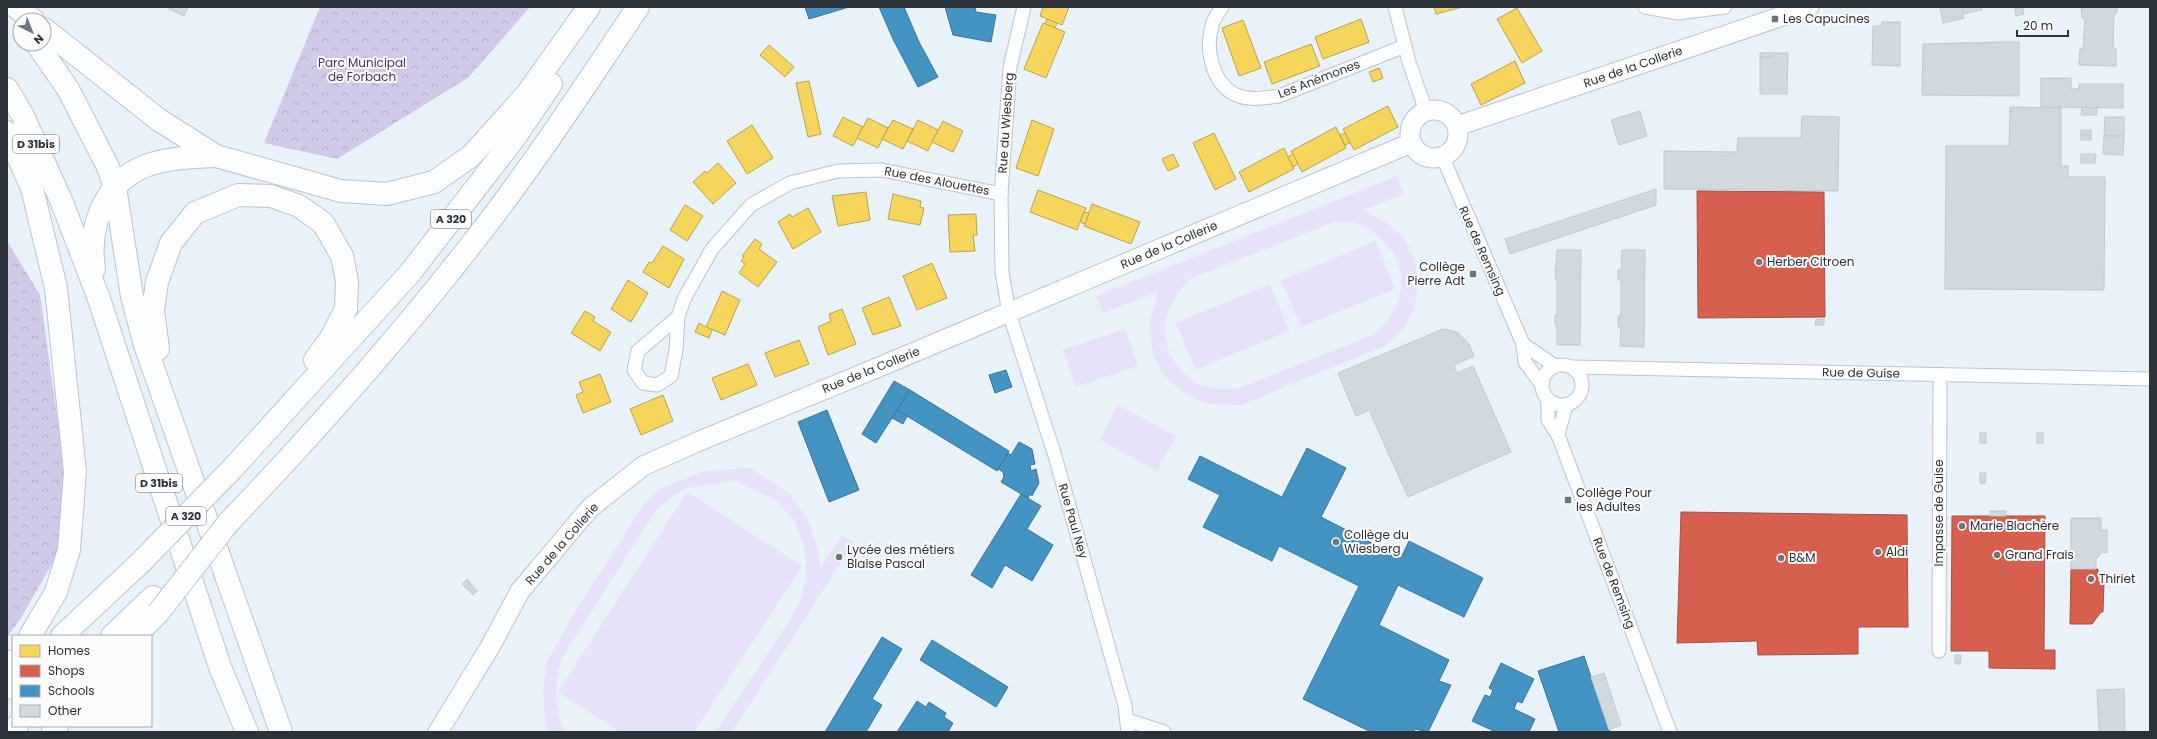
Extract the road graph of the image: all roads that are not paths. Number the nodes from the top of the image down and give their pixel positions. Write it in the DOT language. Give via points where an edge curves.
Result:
graph roads {
  1 [pos="589,7"];
  2 [pos="602,7"];
  3 [pos="638,7"];
  4 [pos="1024,7"];
  5 [pos="1222,7"];
  6 [pos="1395,7"];
  7 [pos="1646,7"];
  8 [pos="1725,7"];
  9 [pos="1809,7"];
  10 [pos="52,35"];
  11 [pos="1405,46"];
  12 [pos="43,52"];
  13 [pos="7,89"];
  14 [pos="1426,111"];
  15 [pos="1458,126"];
  16 [pos="7,132"];
  17 [pos="1411,143"];
  18 [pos="216,156"];
  19 [pos="1443,158"];
  20 [pos="115,187"];
  21 [pos="1001,194"];
  22 [pos="99,299"];
  23 [pos="1010,312"];
  24 [pos="678,317"];
  25 [pos="1523,344"];
  26 [pos="1555,366"];
  27 [pos="1572,367"];
  28 [pos="1940,375"];
  29 [pos="2150,379"];
  30 [pos="1542,385"];
  31 [pos="164,396"];
  32 [pos="1548,399"];
  33 [pos="1566,405"];
  34 [pos="281,416"];
  35 [pos="1558,435"];
  36 [pos="156,605"];
  37 [pos="31,635"];
  38 [pos="63,635"];
  39 [pos="113,635"];
  40 [pos="137,635"];
  41 [pos="1939,651"];
  42 [pos="220,667"];
  43 [pos="1128,726"];
  44 [pos="232,732"];
  45 [pos="247,732"];
  46 [pos="281,732"];
  47 [pos="438,732"];
  48 [pos="1164,732"];
  49 [pos="1670,732"];
  1 -- 18 [label="highway" via="527,94 471,156 434,182 387,194 341,192"];
  2 -- 34 [label="highway, A 320" via="513,140 410,273"];
  3 -- 36 [label="highway, A 320, bridge" via="547,141 474,240 363,376"];
  4 -- 21 [label="street, Rue du Wiesberg" via="1010,67"];
  5 -- 11 [label="street, Les Anémones" via="1212,26 1210,51 1216,78 1234,94 1257,99 1279,96"];
  6 -- 11 [label="street"];
  7 -- 8 [label="street" via="1678,13"];
  9 -- 15 [label="street, Rue de la Collerie"];
  10 -- 18 [label="highway" via="159,120"];
  11 -- 14 [label="street"];
  12 -- 20 [label="highway, D 31bis" via="68,89 86,122"];
  13 -- 22 [label="highway, D 31bis" via="22,114 61,200"];
  14 -- 15 [label="street" via="1445,112"];
  14 -- 17 [label="street" via="1417,116 1412,124"];
  15 -- 19 [label="street" via="1457,145"];
  16 -- 37 [label="highway" via="32,188 56,288 75,472 69,550 56,592"];
  17 -- 19 [label="street" via="1424,157"];
  17 -- 23 [label="street, Rue de la Collerie"];
  18 -- 20 [label="highway" via="161,161 121,178"];
  19 -- 25 [label="street, Rue de Remsing"];
  20 -- 22 [label="highway" via="102,208 93,232 92,255"];
  20 -- 31 [label="highway, D 31bis" via="132,296 145,346"];
  21 -- 23 [label="street, Rue du Wiesberg" via="1002,272"];
  21 -- 24 [label="street, Rue des Alouettes" via="882,170 838,172 790,183 751,205 712,250 684,299"];
  22 -- 42 [label="highway, D 31bis"];
  23 -- 43 [label="street, Rue Paul Ney" via="1057,463 1126,706"];
  23 -- 47 [label="street, Rue de la Collerie" via="643,466 590,508 520,591 490,647"];
  24 -- 24 [label="street, Rue des Alouettes" via="671,376 657,385 643,383 634,370 638,351"];
  25 -- 26 [label="street"];
  25 -- 30 [label="street, Rue de Remsing" via="1525,362"];
  26 -- 27 [label="street"];
  26 -- 30 [label="street" via="1546,373"];
  27 -- 28 [label="street, Rue de Guise"];
  27 -- 33 [label="street" via="1582,380 1582,390 1578,398"];
  28 -- 29 [label="street, Rue de Guise"];
  28 -- 41 [label="street, Impasse de Guise"];
  30 -- 32 [label="street"];
  31 -- 34 [label="highway" via="153,310 158,282 170,243 195,213 238,195 271,196 299,206 323,223 342,256 347,281 346,309 331,338 306,372"];
  31 -- 46 [label="highway, D 31bis" via="192,483"];
  32 -- 33 [label="street" via="1553,403"];
  32 -- 35 [label="street, Rue de Remsing" via="1548,420"];
  33 -- 35 [label="street"];
  34 -- 38 [label="highway, A 320, bridge" via="139,564"];
  35 -- 49 [label="street, Rue de Remsing"];
  36 -- 39 [label="highway"];
  36 -- 40 [label="highway"];
  42 -- 44 [label="highway"];
  42 -- 45 [label="highway, D 31bis"];
  43 -- 48 [label="street"];
}
